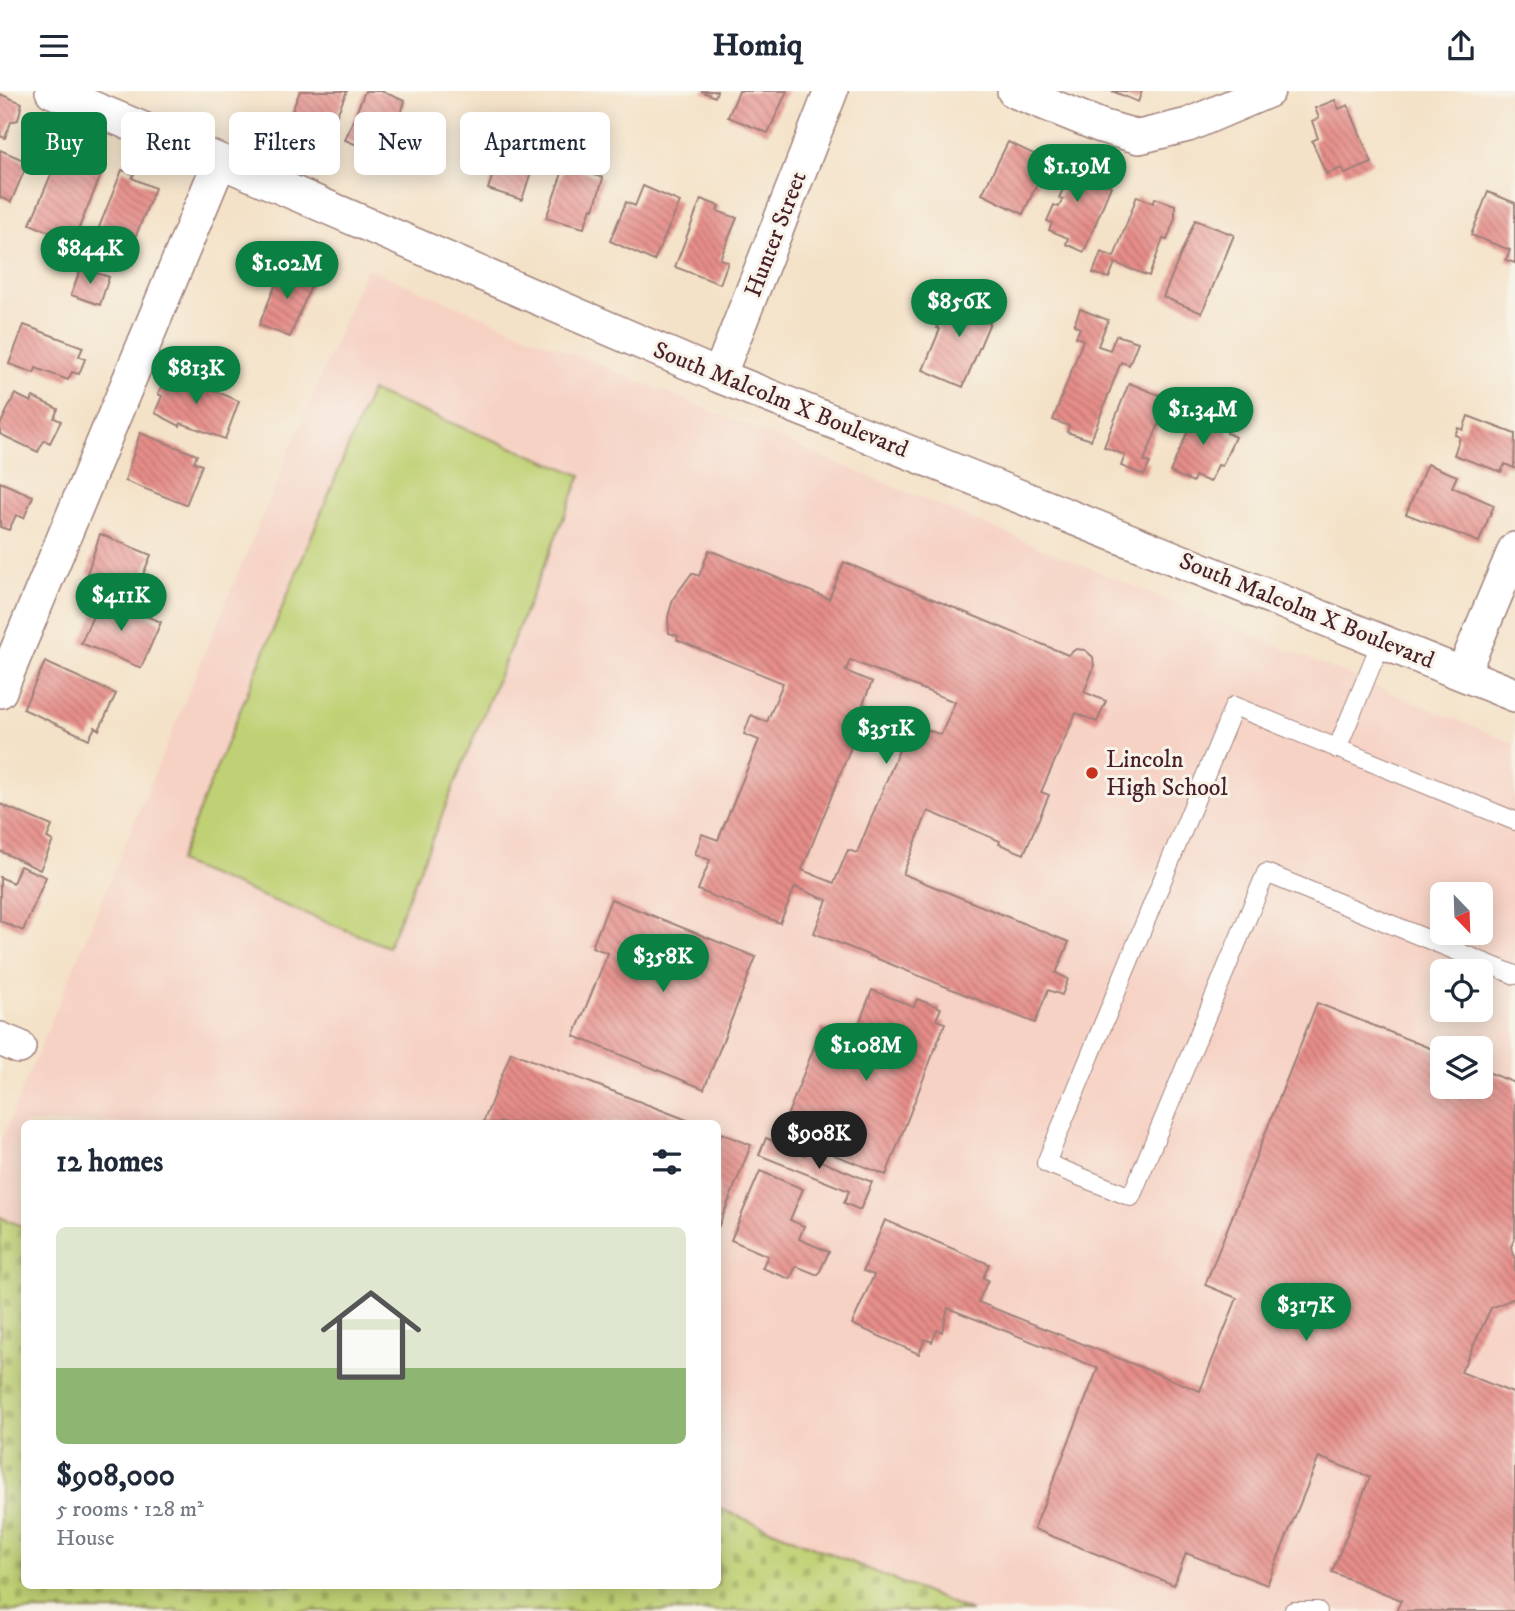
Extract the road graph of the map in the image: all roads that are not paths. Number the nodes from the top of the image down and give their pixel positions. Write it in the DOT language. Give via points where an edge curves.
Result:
graph roads {
  1 [pos="52,91"];
  2 [pos="831,91"];
  3 [pos="1014,91"];
  4 [pos="1268,91"];
  5 [pos="220,161"];
  6 [pos="719,376"];
  7 [pos="1515,549"];
  8 [pos="1382,640"];
  9 [pos="1463,673"];
  10 [pos="0,691"];
  11 [pos="1515,695"];
  12 [pos="1337,749"];
  13 [pos="1515,821"];
  14 [pos="1515,975"];
  15 [pos="1293,1611"];
  16 [pos="1318,1611"];
  1 -- 5 [label="street, South Malcolm X Boulevard"];
  2 -- 6 [label="street, Hunter Street"];
  3 -- 4 [label="street" via="1139,137 1188,125"];
  5 -- 6 [label="street, South Malcolm X Boulevard"];
  5 -- 10 [label="street"];
  6 -- 8 [label="street, South Malcolm X Boulevard"];
  7 -- 9 [label="street"];
  8 -- 9 [label="street, South Malcolm X Boulevard"];
  8 -- 12 [label="lane"];
  9 -- 11 [label="street, South Malcolm X Boulevard"];
  12 -- 13 [label="lane"];
  12 -- 14 [label="lane" via="1234,706 1046,1163 1131,1198 1266,873"];
  15 -- 16 [label="lane"];
}
